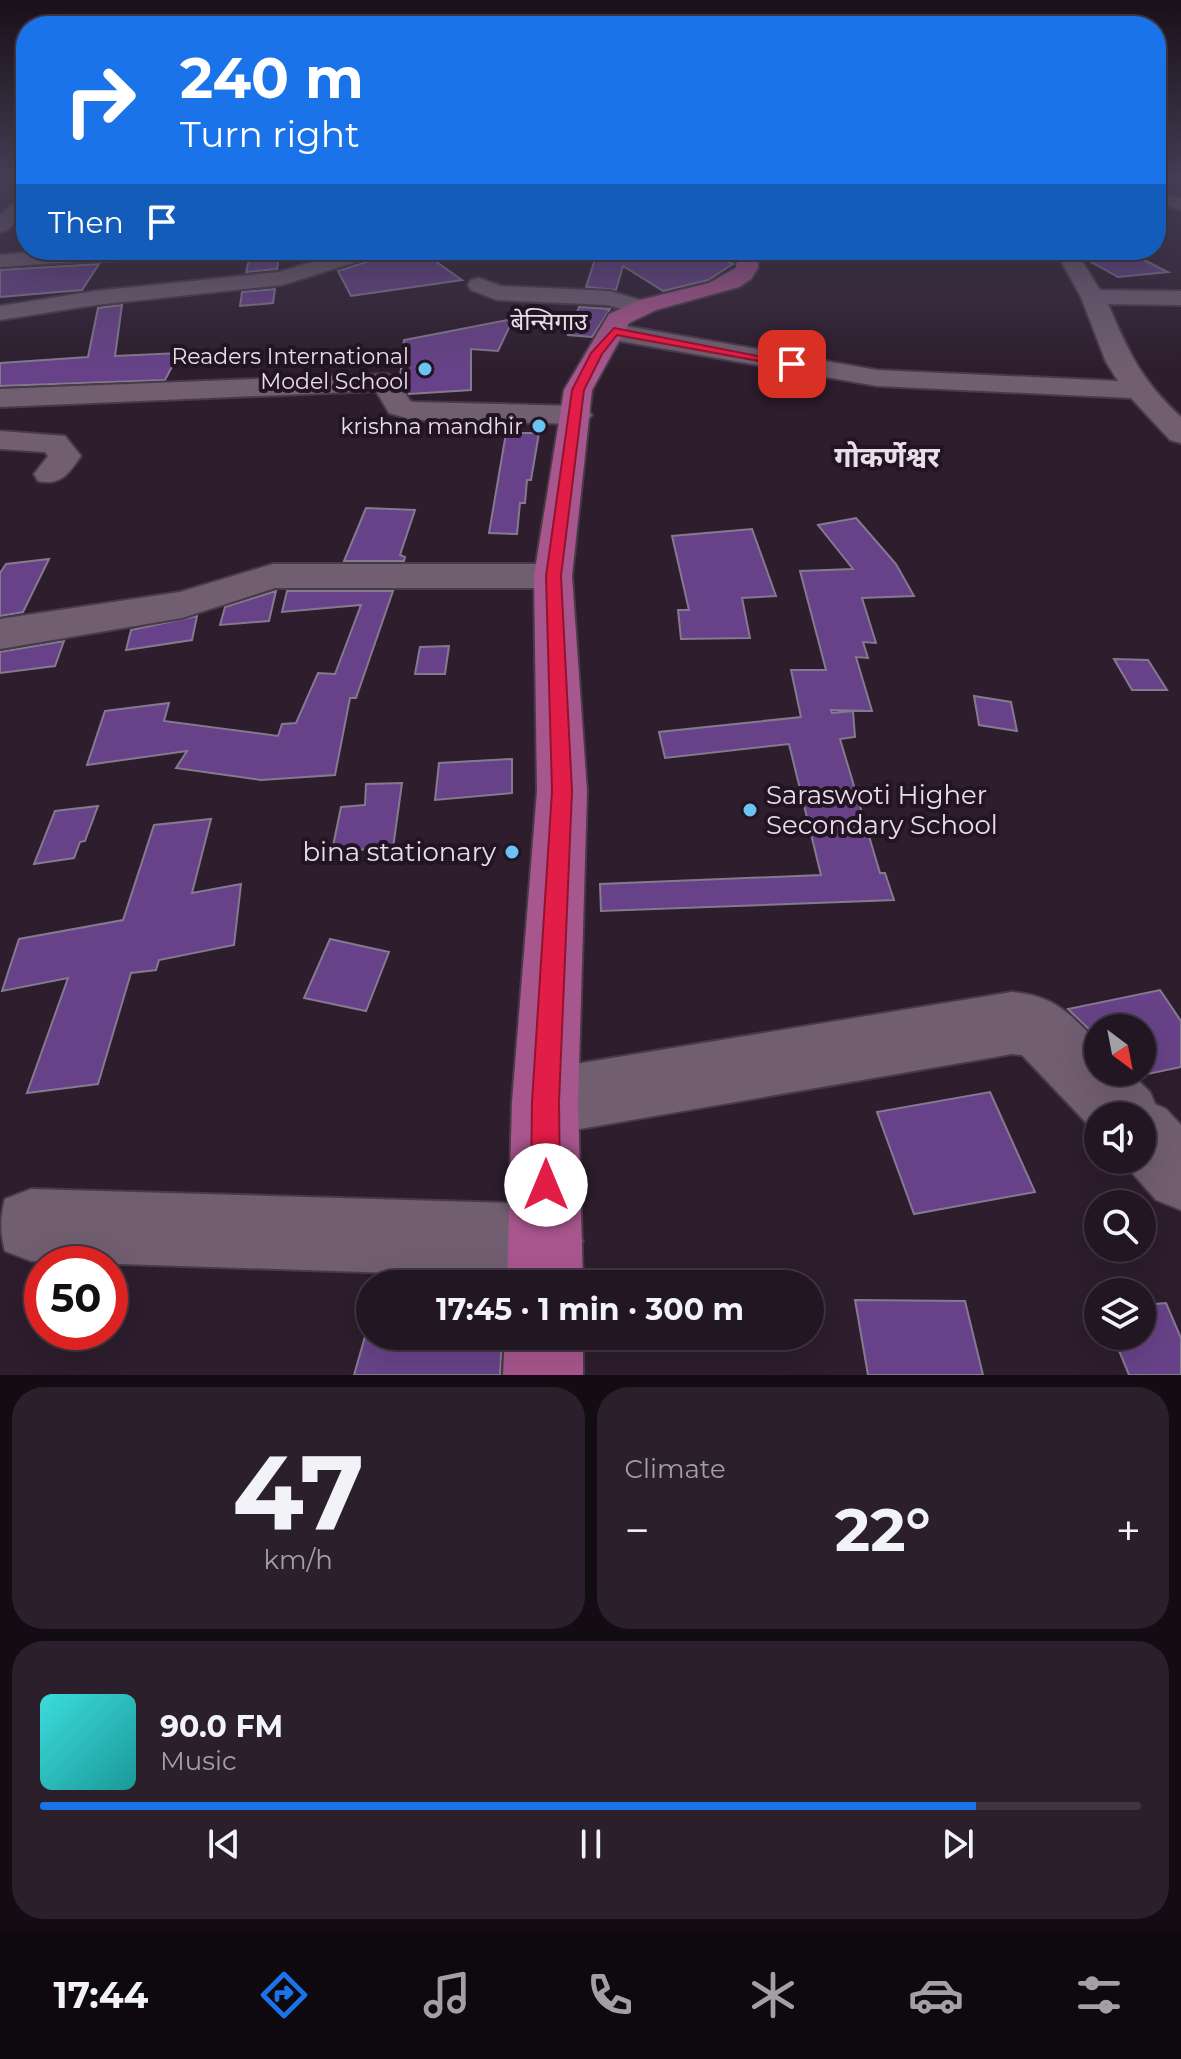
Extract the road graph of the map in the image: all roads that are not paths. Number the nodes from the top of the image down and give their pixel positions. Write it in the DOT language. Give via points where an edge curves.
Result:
graph roads {
  1 [pos="341,260"];
  2 [pos="747,260"];
  3 [pos="1071,260"];
  4 [pos="479,285"];
  5 [pos="1093,297"];
  6 [pos="1181,298"];
  7 [pos="9,313"];
  8 [pos="627,319"];
  9 [pos="0,331"];
  10 [pos="1143,395"];
  11 [pos="0,398"];
  12 [pos="1181,405"];
  13 [pos="577,415"];
  14 [pos="1181,434"];
  15 [pos="0,440"];
  16 [pos="50,474"];
  17 [pos="553,576"];
  18 [pos="0,634"];
  19 [pos="545,1102"];
  20 [pos="1112,1102"];
  21 [pos="1156,1148"];
  22 [pos="1181,1175"];
  23 [pos="31,1225"];
  24 [pos="546,1263"];
  25 [pos="544,1350"];
  26 [pos="543,1375"];
  1 -- 7 [label="street" via="282,278"];
  2 -- 8 [label="main road" via="742,274 727,282"];
  3 -- 5 [label="street"];
  4 -- 8 [label="street" via="497,293 610,298"];
  5 -- 6 [label="street"];
  5 -- 10 [label="street" via="1119,362"];
  7 -- 9 [label="street"];
  8 -- 10 [label="street" via="877,378"];
  8 -- 13 [label="main road" via="597,353 578,390"];
  10 -- 12 [label="street"];
  10 -- 14 [label="street"];
  11 -- 13 [label="street" via="385,382 399,407 413,411"];
  13 -- 17 [label="main road"];
  15 -- 16 [label="street" via="54,443 65,456"];
  17 -- 18 [label="street" via="284,575 158,611"];
  17 -- 19 [label="main road" via="562,791"];
  19 -- 20 [label="street" via="1012,1023 1036,1025"];
  19 -- 24 [label="main road"];
  21 -- 22 [label="street"];
  23 -- 24 [label="street"];
  25 -- 26 [label="main road"];
}
